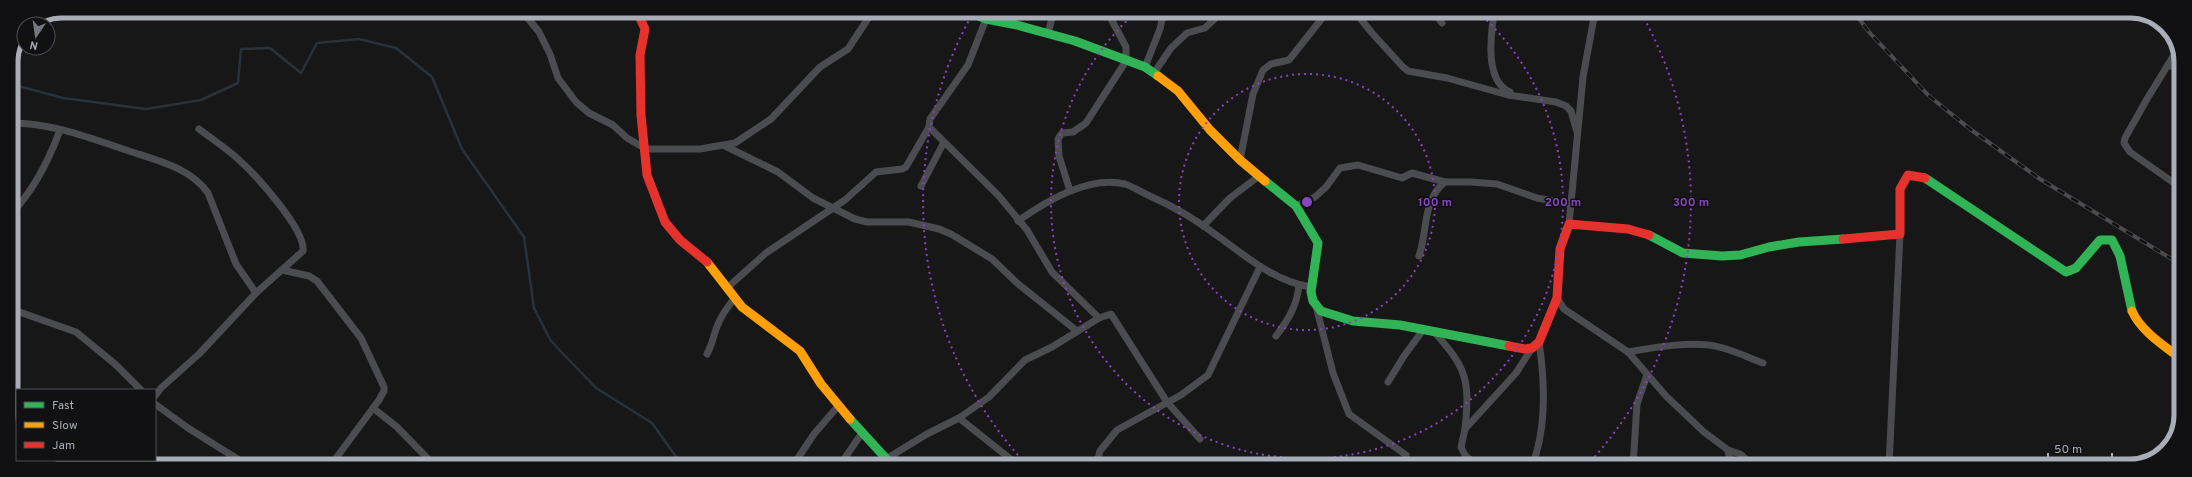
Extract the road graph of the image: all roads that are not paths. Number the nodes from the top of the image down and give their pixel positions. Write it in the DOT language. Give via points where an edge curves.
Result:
graph roads {
  1 [pos="528,18"];
  2 [pos="640,18"];
  3 [pos="868,18"];
  4 [pos="1052,18"];
  5 [pos="1111,18"];
  6 [pos="1163,18"];
  7 [pos="1215,18"];
  8 [pos="1322,18"];
  9 [pos="1360,18"];
  10 [pos="1438,18"];
  11 [pos="1494,18"];
  12 [pos="1594,18"];
  13 [pos="986,19"];
  14 [pos="1442,23"];
  15 [pos="1048,33"];
  16 [pos="2174,58"];
  17 [pos="1126,61"];
  18 [pos="2170,65"];
  19 [pos="1144,67"];
  20 [pos="2174,68"];
  21 [pos="1154,73"];
  22 [pos="1517,95"];
  23 [pos="18,123"];
  24 [pos="929,127"];
  25 [pos="199,129"];
  26 [pos="60,130"];
  27 [pos="1577,132"];
  28 [pos="944,142"];
  29 [pos="725,146"];
  30 [pos="646,149"];
  31 [pos="1240,160"];
  32 [pos="1259,176"];
  33 [pos="1445,182"];
  34 [pos="2174,183"];
  35 [pos="921,186"];
  36 [pos="1070,191"];
  37 [pos="18,203"];
  38 [pos="1570,204"];
  39 [pos="1296,206"];
  40 [pos="834,208"];
  41 [pos="1018,221"];
  42 [pos="1568,224"];
  43 [pos="1202,226"];
  44 [pos="1900,234"];
  45 [pos="1419,256"];
  46 [pos="1260,267"];
  47 [pos="282,270"];
  48 [pos="1299,285"];
  49 [pos="728,287"];
  50 [pos="1311,287"];
  51 [pos="256,293"];
  52 [pos="734,298"];
  53 [pos="1557,298"];
  54 [pos="1316,306"];
  55 [pos="18,311"];
  56 [pos="1098,318"];
  57 [pos="1423,330"];
  58 [pos="1076,331"];
  59 [pos="1434,332"];
  60 [pos="1276,336"];
  61 [pos="1536,345"];
  62 [pos="1628,352"];
  63 [pos="2174,353"];
  64 [pos="708,354"];
  65 [pos="1763,363"];
  66 [pos="1647,375"];
  67 [pos="1388,382"];
  68 [pos="140,389"];
  69 [pos="156,394"];
  70 [pos="1167,402"];
  71 [pos="156,405"];
  72 [pos="839,405"];
  73 [pos="373,408"];
  74 [pos="959,418"];
  75 [pos="1465,429"];
  76 [pos="862,433"];
  77 [pos="1200,438"];
  78 [pos="1728,450"];
  79 [pos="1406,455"];
  80 [pos="233,456"];
  81 [pos="231,459"];
  82 [pos="238,459"];
  83 [pos="335,459"];
  84 [pos="428,459"];
  85 [pos="797,459"];
  86 [pos="844,459"];
  87 [pos="886,459"];
  88 [pos="893,459"];
  89 [pos="1009,459"];
  90 [pos="1098,459"];
  91 [pos="1469,459"];
  92 [pos="1534,459"];
  93 [pos="1633,459"];
  94 [pos="1730,459"];
  95 [pos="1746,459"];
  96 [pos="1889,459"];
  1 -- 30 [label="street" via="539,32 558,78 576,102"];
  2 -- 30 [label="street" via="645,29 640,54 640,79 641,115"];
  3 -- 29 [label="street" via="848,49 809,77 771,119"];
  4 -- 15 [label="street"];
  5 -- 17 [label="street" via="1126,47"];
  6 -- 19 [label="street"];
  7 -- 21 [label="street" via="1204,28 1187,32 1171,48"];
  8 -- 31 [label="street" via="1289,60 1270,64 1262,70 1253,94"];
  9 -- 22 [label="street" via="1408,71"];
  10 -- 14 [label="street"];
  11 -- 22 [label="street" via="1491,50 1495,78 1505,90"];
  12 -- 27 [label="street" via="1583,77"];
  13 -- 15 [label="street"];
  13 -- 24 [label="street" via="968,65 930,119"];
  15 -- 17 [label="street"];
  16 -- 18 [label="street"];
  17 -- 19 [label="street"];
  17 -- 36 [label="street" via="1086,123 1073,132 1062,133 1058,138 1058,156"];
  18 -- 20 [label="street"];
  18 -- 34 [label="street" via="2147,99 2124,144 2130,152"];
  19 -- 21 [label="street"];
  21 -- 31 [label="street" via="1178,91 1210,130"];
  22 -- 27 [label="street" via="1545,99 1566,106 1571,111"];
  23 -- 26 [label="street"];
  24 -- 28 [label="street"];
  24 -- 40 [label="street" via="906,167 876,172"];
  25 -- 47 [label="street" via="245,165 294,224 304,244 303,251"];
  26 -- 37 [label="street" via="40,176"];
  26 -- 51 [label="street" via="150,157 198,181 212,201 236,264"];
  27 -- 38 [label="street"];
  28 -- 35 [label="street"];
  28 -- 41 [label="street" via="988,183"];
  29 -- 30 [label="street" via="700,149"];
  29 -- 40 [label="street" via="778,172 813,198"];
  30 -- 49 [label="street" via="649,183 665,222 680,240 712,266"];
  31 -- 32 [label="street"];
  32 -- 39 [label="street"];
  32 -- 43 [label="street" via="1230,198"];
  33 -- 38 [label="street" via="1497,184 1537,198"];
  33 -- 39 [label="street" via="1416,173 1402,178 1370,168 1346,166 1336,171 1326,187 1315,197"];
  33 -- 45 [label="street" via="1435,190 1432,197"];
  36 -- 41 [label="street" via="1044,202"];
  36 -- 43 [label="street" via="1093,185 1125,184 1177,208"];
  38 -- 42 [label="street"];
  39 -- 50 [label="street" via="1318,242"];
  40 -- 49 [label="street" via="782,241"];
  40 -- 58 [label="street" via="867,222 909,222 951,234 992,259"];
  41 -- 56 [label="street" via="1033,238 1052,272"];
  42 -- 44 [label="street" via="1628,229 1657,238 1683,253 1722,256 1740,255 1799,242"];
  42 -- 53 [label="street" via="1560,249"];
  43 -- 46 [label="street"];
  44 -- 63 [label="street" via="1900,189 1908,175 1916,174 1923,176 2066,272 2076,268 2100,240 2112,240 2121,258 2135,318"];
  44 -- 96 [label="street"];
  46 -- 48 [label="street"];
  46 -- 70 [label="street" via="1208,375 1195,386"];
  47 -- 51 [label="street"];
  47 -- 73 [label="street" via="310,276 317,281 361,338 384,387"];
  48 -- 50 [label="street"];
  48 -- 60 [label="street" via="1296,304"];
  49 -- 52 [label="street"];
  50 -- 54 [label="street"];
  51 -- 69 [label="street" via="214,339"];
  52 -- 64 [label="street" via="721,317"];
  52 -- 72 [label="street" via="756,319 800,351"];
  53 -- 61 [label="street"];
  53 -- 62 [label="street" via="1564,309"];
  54 -- 57 [label="street" via="1324,313 1354,321"];
  54 -- 79 [label="street" via="1345,408 1355,420"];
  55 -- 68 [label="street" via="76,332 115,364"];
  56 -- 58 [label="street"];
  56 -- 70 [label="street" via="1111,314"];
  57 -- 59 [label="street"];
  57 -- 67 [label="street"];
  58 -- 74 [label="street" via="1052,347 1025,360 995,392"];
  59 -- 61 [label="street" via="1515,349"];
  59 -- 75 [label="street" via="1456,356 1462,368 1468,398"];
  61 -- 75 [label="street" via="1516,373"];
  61 -- 92 [label="street" via="1544,379 1542,416"];
  62 -- 65 [label="street" via="1686,345 1710,345"];
  62 -- 66 [label="street"];
  66 -- 78 [label="street" via="1704,432"];
  66 -- 93 [label="street" via="1637,404"];
  70 -- 77 [label="street"];
  70 -- 90 [label="street" via="1117,430 1100,451"];
  71 -- 80 [label="street"];
  72 -- 76 [label="street"];
  72 -- 85 [label="street" via="814,434"];
  73 -- 83 [label="street"];
  73 -- 84 [label="street" via="397,427"];
  74 -- 88 [label="street" via="922,437"];
  74 -- 89 [label="street"];
  75 -- 91 [label="street" via="1461,447"];
  76 -- 86 [label="street"];
  76 -- 87 [label="street"];
  78 -- 94 [label="street"];
  78 -- 95 [label="street"];
  80 -- 81 [label="street"];
  80 -- 82 [label="street"];
}
